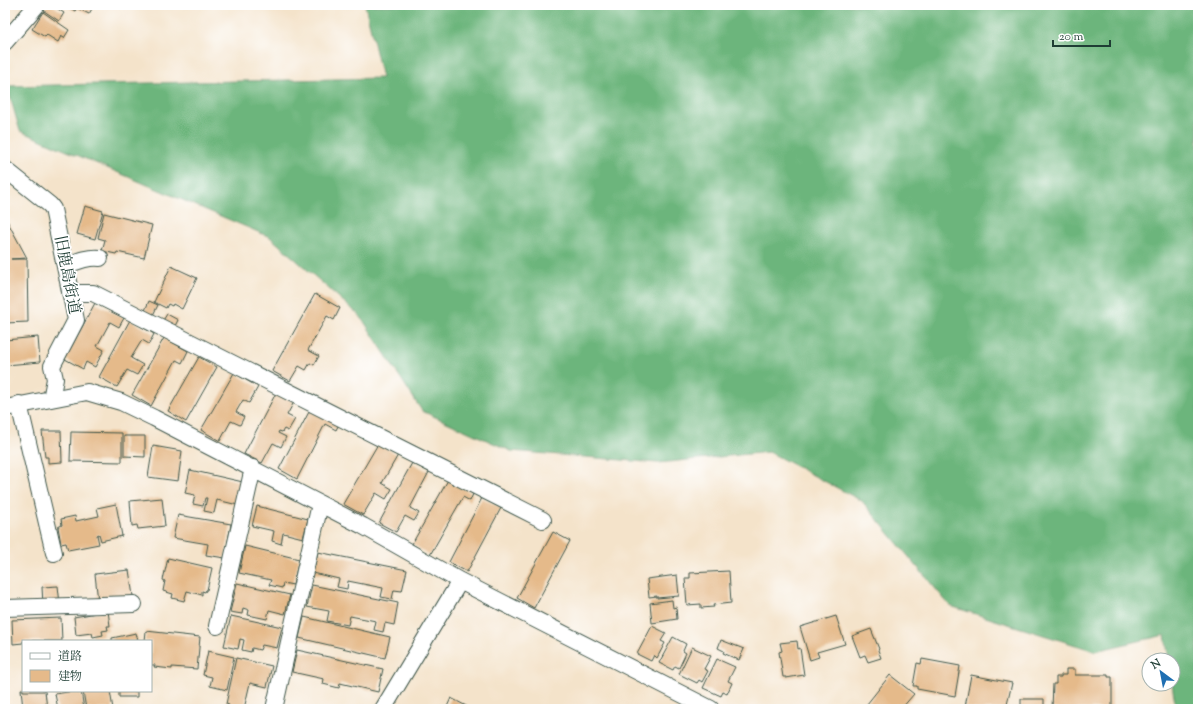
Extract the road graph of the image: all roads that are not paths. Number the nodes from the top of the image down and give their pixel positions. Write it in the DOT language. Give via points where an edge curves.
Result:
graph roads {
  1 [pos="37,5"];
  2 [pos="5,42"];
  3 [pos="5,168"];
  4 [pos="100,258"];
  5 [pos="64,266"];
  6 [pos="70,293"];
  7 [pos="51,398"];
  8 [pos="12,406"];
  9 [pos="253,468"];
  10 [pos="320,504"];
  11 [pos="543,520"];
  12 [pos="54,553"];
  13 [pos="460,582"];
  14 [pos="134,604"];
  15 [pos="5,608"];
  16 [pos="217,626"];
  17 [pos="274,709"];
  18 [pos="383,709"];
  19 [pos="711,709"];
  1 -- 2 [label="street"];
  3 -- 5 [label="street, 旧鹿島街道" via="53,209"];
  4 -- 5 [label="street" via="83,258"];
  5 -- 6 [label="street, 旧鹿島街道"];
  6 -- 7 [label="street, 旧鹿島街道" via="76,320 52,366 55,379"];
  6 -- 11 [label="street" via="93,293"];
  7 -- 8 [label="street"];
  7 -- 9 [label="street" via="87,392 121,402"];
  8 -- 12 [label="street"];
  9 -- 10 [label="street"];
  9 -- 16 [label="street"];
  10 -- 13 [label="street"];
  10 -- 17 [label="street"];
  13 -- 18 [label="street"];
  13 -- 19 [label="street"];
  14 -- 15 [label="street"];
}
